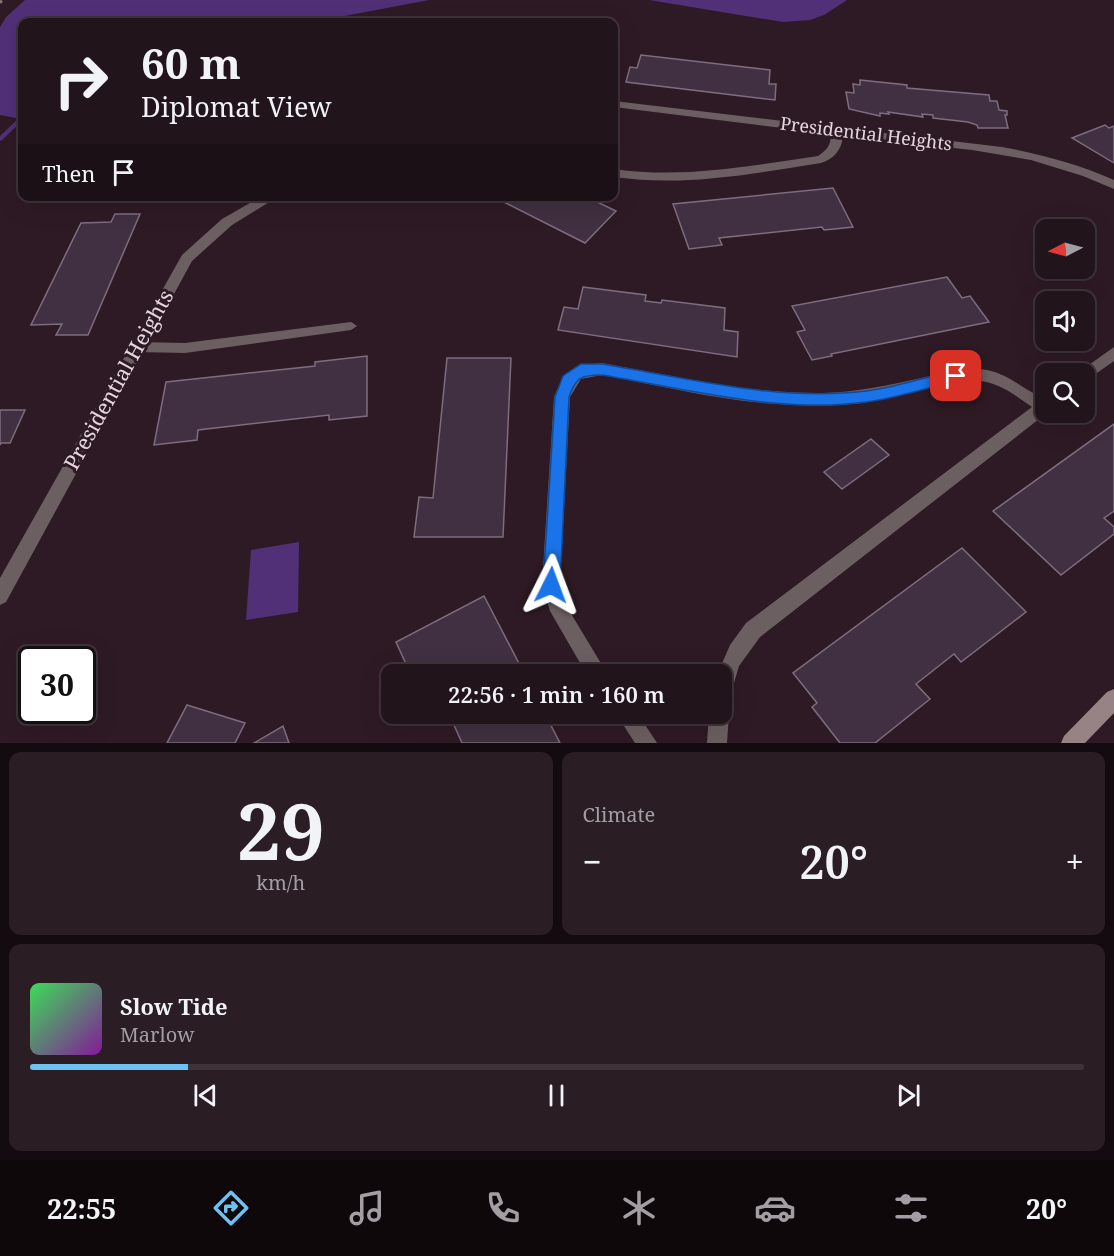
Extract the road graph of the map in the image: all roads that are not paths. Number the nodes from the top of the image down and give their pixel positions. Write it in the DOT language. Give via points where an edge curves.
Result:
graph roads {
  1 [pos="618,104"];
  2 [pos="837,131"];
  3 [pos="618,175"];
  4 [pos="1114,185"];
  5 [pos="264,201"];
  6 [pos="351,326"];
  7 [pos="137,347"];
  8 [pos="1114,353"];
  9 [pos="1095,368"];
  10 [pos="1035,400"];
  11 [pos="1035,414"];
  12 [pos="0,596"];
  13 [pos="591,664"];
  14 [pos="730,664"];
  15 [pos="1114,699"];
  16 [pos="633,724"];
  17 [pos="718,724"];
  18 [pos="647,743"];
  19 [pos="717,743"];
  20 [pos="1071,743"];
  1 -- 2 [label="street, Presidential Heights"];
  2 -- 3 [label="street" via="838,143 833,152 821,159 681,180"];
  2 -- 4 [label="street, Presidential Heights" via="1016,154"];
  5 -- 7 [label="street, Presidential Heights" via="227,222 187,258"];
  6 -- 7 [label="lane" via="184,348"];
  7 -- 12 [label="street, Presidential Heights"];
  8 -- 9 [label="street"];
  10 -- 13 [label="street" via="1004,381 980,375 956,376 867,396 824,399 775,398 602,369 581,370 568,380 562,397 551,585 556,605"];
  11 -- 14 [label="street" via="753,630 736,649"];
  15 -- 20 [label="main road"];
  16 -- 18 [label="street"];
  17 -- 19 [label="street"];
}
